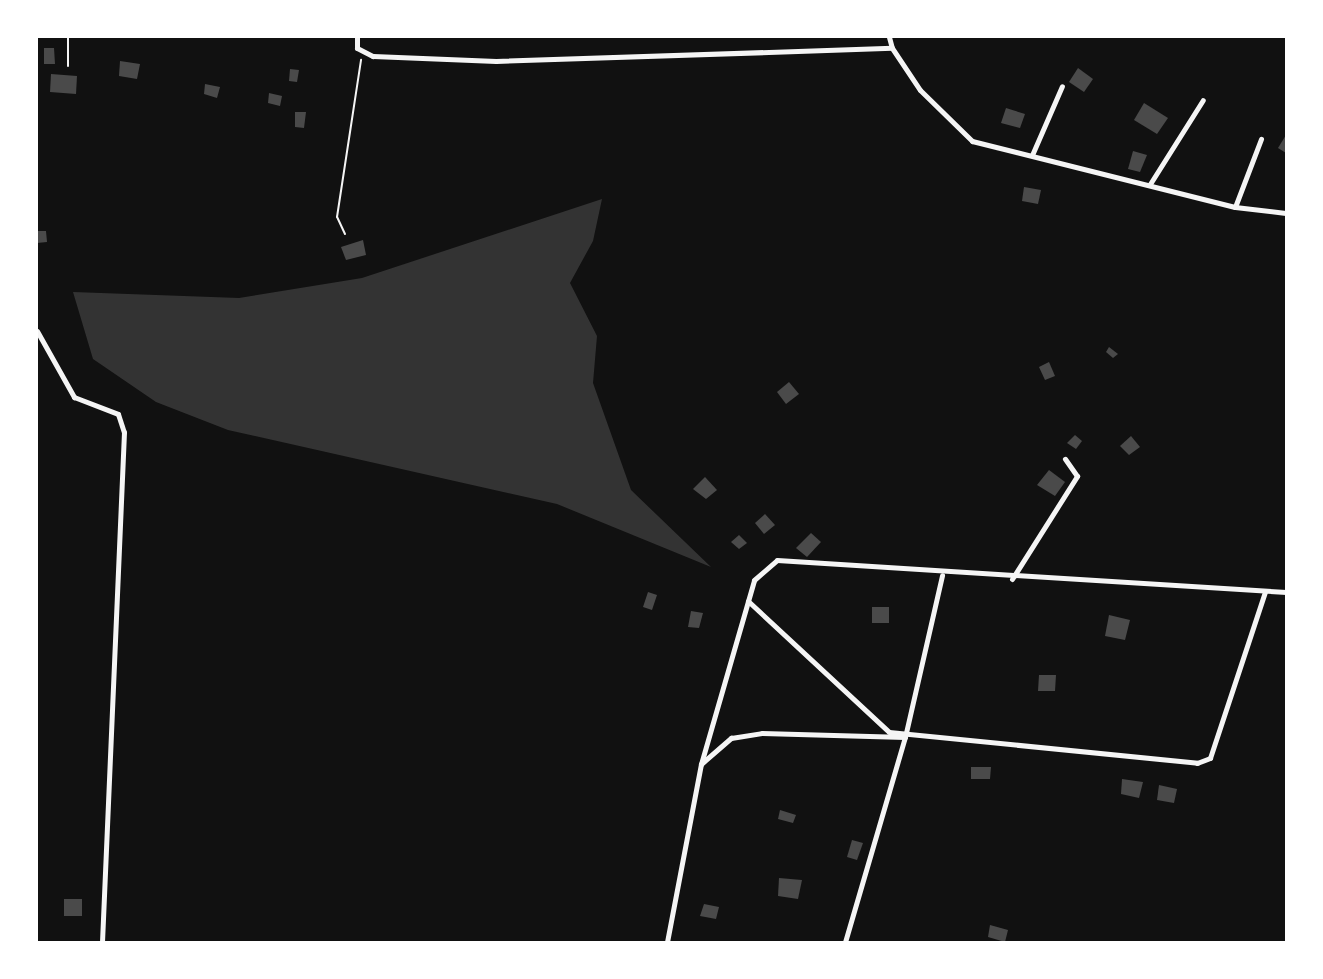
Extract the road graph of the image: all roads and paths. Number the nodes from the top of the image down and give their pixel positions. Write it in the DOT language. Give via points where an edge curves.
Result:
graph roads {
  1 [pos="68,37"];
  2 [pos="357,37"];
  3 [pos="889,37"];
  4 [pos="892,48"];
  5 [pos="362,51"];
  6 [pos="68,66"];
  7 [pos="1062,86"];
  8 [pos="1203,100"];
  9 [pos="1261,139"];
  10 [pos="1032,155"];
  11 [pos="1150,184"];
  12 [pos="1235,207"];
  13 [pos="1286,213"];
  14 [pos="345,234"];
  15 [pos="37,331"];
  16 [pos="1065,459"];
  17 [pos="942,575"];
  18 [pos="1012,579"];
  19 [pos="1265,592"];
  20 [pos="1286,592"];
  21 [pos="748,601"];
  22 [pos="905,737"];
  23 [pos="701,764"];
  24 [pos="102,942"];
  25 [pos="667,942"];
  26 [pos="845,942"];
  1 -- 6 [label="path"];
  2 -- 5 [label="street"];
  3 -- 4 [label="street"];
  4 -- 5 [label="street" via="496,61"];
  4 -- 10 [label="street" via="920,90 972,141"];
  5 -- 14 [label="path" via="337,217"];
  7 -- 10 [label="street"];
  8 -- 11 [label="street"];
  9 -- 12 [label="street"];
  10 -- 11 [label="street"];
  11 -- 12 [label="street"];
  12 -- 13 [label="street"];
  15 -- 24 [label="street" via="74,397 118,414 124,432"];
  16 -- 18 [label="street" via="1077,476"];
  17 -- 18 [label="street"];
  17 -- 21 [label="street" via="777,560 754,580"];
  17 -- 22 [label="street"];
  18 -- 19 [label="street"];
  19 -- 20 [label="street"];
  19 -- 22 [label="street" via="1210,758 1136,760"];
  21 -- 22 [label="street" via="889,732"];
  21 -- 23 [label="street"];
  22 -- 23 [label="street" via="762,733 731,738"];
  22 -- 26 [label="street"];
  23 -- 25 [label="street"];
}
